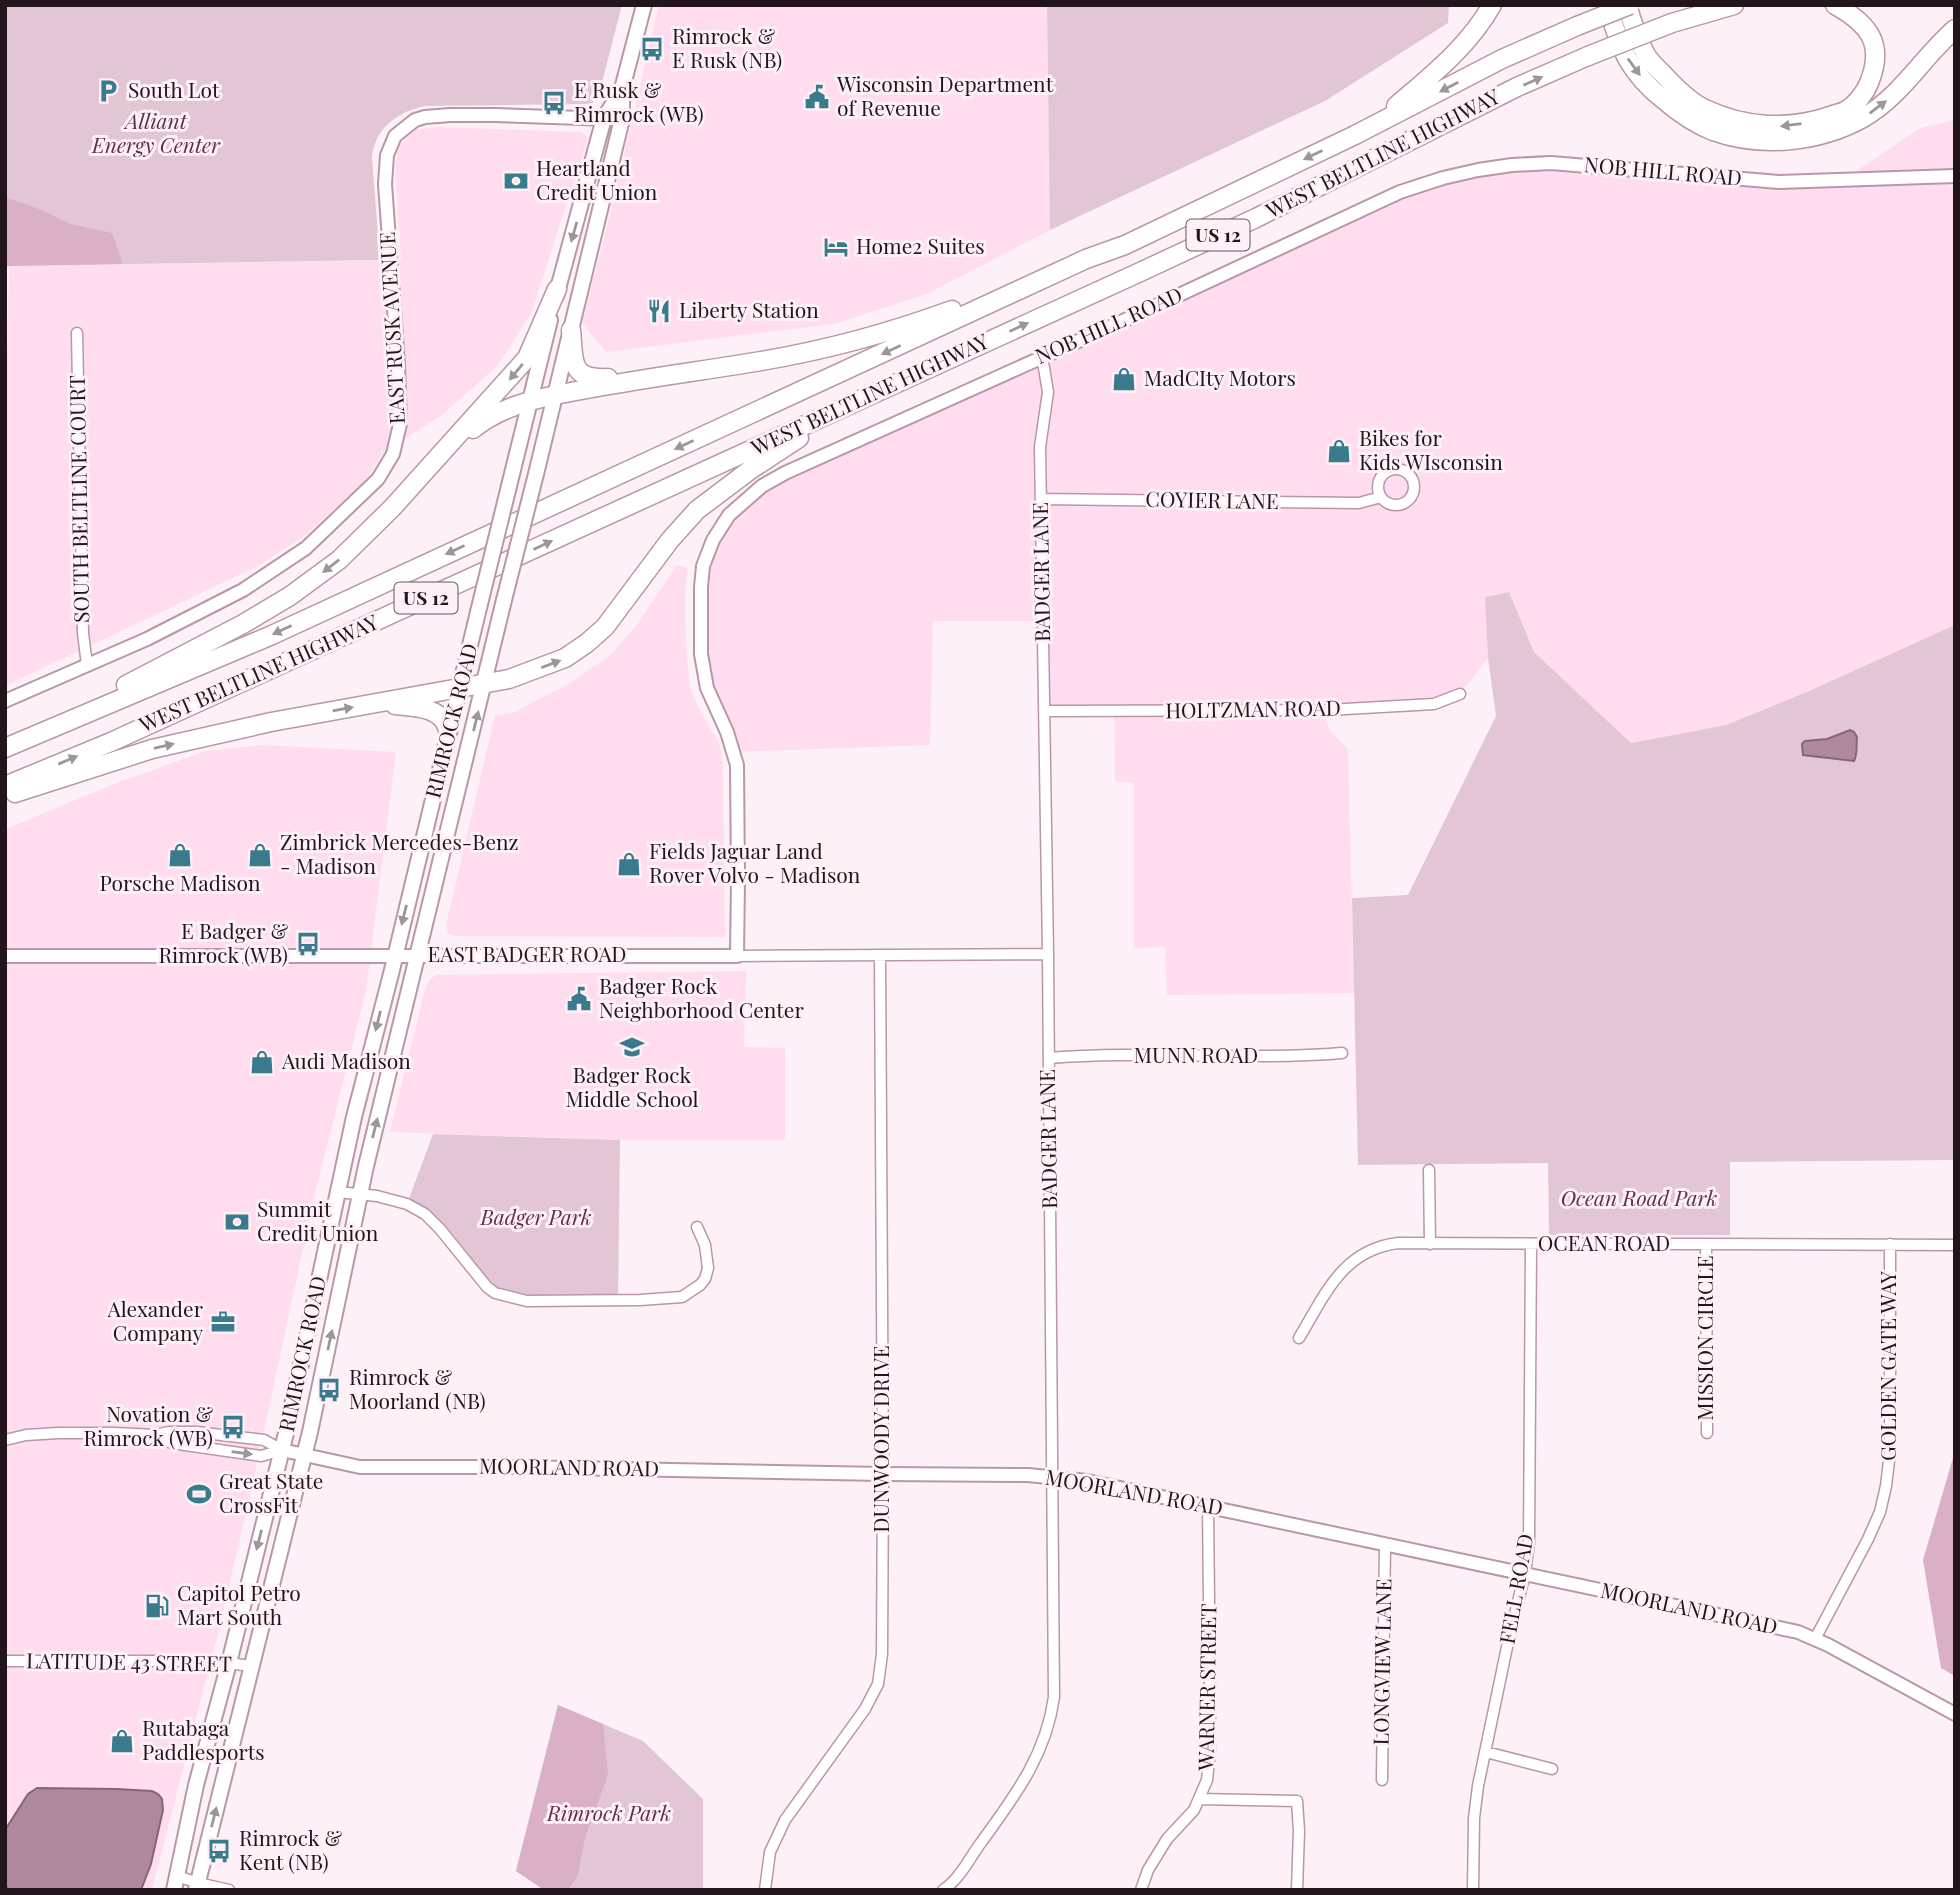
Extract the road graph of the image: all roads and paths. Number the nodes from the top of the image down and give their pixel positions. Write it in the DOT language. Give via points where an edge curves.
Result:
graph roads {
  1 [pos="644,5"];
  2 [pos="1492,5"];
  3 [pos="1607,5"];
  4 [pos="1629,5"];
  5 [pos="1734,5"];
  6 [pos="1835,5"];
  7 [pos="1955,29"];
  8 [pos="622,89"];
  9 [pos="604,118"];
  10 [pos="622,119"];
  11 [pos="1375,125"];
  12 [pos="1955,176"];
  13 [pos="1086,259"];
  14 [pos="557,289"];
  15 [pos="571,330"];
  16 [pos="77,332"];
  17 [pos="1042,356"];
  18 [pos="668,375"];
  19 [pos="555,396"];
  20 [pos="530,402"];
  21 [pos="845,407"];
  22 [pos="439,456"];
  23 [pos="1381,497"];
  24 [pos="1041,499"];
  25 [pos="87,665"];
  26 [pos="485,683"];
  27 [pos="459,687"];
  28 [pos="1460,694"];
  29 [pos="5,701"];
  30 [pos="377,702"];
  31 [pos="1045,711"];
  32 [pos="448,730"];
  33 [pos="5,748"];
  34 [pos="5,786"];
  35 [pos="5,796"];
  36 [pos="1048,954"];
  37 [pos="394,955"];
  38 [pos="416,955"];
  39 [pos="880,955"];
  40 [pos="5,956"];
  41 [pos="737,956"];
  42 [pos="1342,1053"];
  43 [pos="1049,1058"];
  44 [pos="1429,1170"];
  45 [pos="337,1192"];
  46 [pos="360,1195"];
  47 [pos="696,1227"];
  48 [pos="1430,1244"];
  49 [pos="1531,1244"];
  50 [pos="1706,1244"];
  51 [pos="1889,1244"];
  52 [pos="1955,1245"];
  53 [pos="1299,1338"];
  54 [pos="1707,1433"];
  55 [pos="5,1440"];
  56 [pos="282,1450"];
  57 [pos="304,1455"];
  58 [pos="883,1474"];
  59 [pos="1053,1476"];
  60 [pos="1208,1506"];
  61 [pos="1385,1544"];
  62 [pos="1525,1573"];
  63 [pos="1815,1639"];
  64 [pos="5,1661"];
  65 [pos="229,1663"];
  66 [pos="252,1666"];
  67 [pos="1955,1714"];
  68 [pos="1486,1752"];
  69 [pos="1552,1769"];
  70 [pos="1382,1780"];
  71 [pos="1200,1799"];
  72 [pos="176,1883"];
  73 [pos="197,1886"];
  74 [pos="229,1890"];
  75 [pos="765,1890"];
  76 [pos="943,1890"];
  77 [pos="1141,1890"];
  78 [pos="1297,1890"];
  79 [pos="1473,1890"];
  1 -- 8 [label="main road, RIMROCK ROAD"];
  2 -- 11 [label="highway" via="1451,59"];
  3 -- 7 [label="highway, one-way" via="1629,61 1651,89 1681,114 1712,131 1752,141 1791,141 1828,133 1863,118 1894,95"];
  6 -- 4 [label="highway, one-way" via="1855,16 1875,48 1875,68 1866,92 1846,110 1810,123 1779,126 1742,122 1704,109 1677,89 1647,57"];
  4 -- 11 [label="highway, WEST BELTLINE HIGHWAY / US 12, one-way, bridge" via="1502,59"];
  21 -- 5 [label="highway, WEST BELTLINE HIGHWAY / US 12, one-way, bridge" via="1256,218 1517,87 1672,23"];
  8 -- 9 [label="main road, RIMROCK ROAD"];
  8 -- 10 [label="main road, RIMROCK ROAD"];
  9 -- 10 [label="street, EAST RUSK AVENUE"];
  9 -- 14 [label="main road, RIMROCK ROAD, one-way"];
  9 -- 25 [label="street, EAST RUSK AVENUE" via="432,116 415,120 395,136 387,155 385,184 400,424 386,470 306,548 262,579"];
  10 -- 15 [label="main road, RIMROCK ROAD"];
  11 -- 13 [label="highway, WEST BELTLINE HIGHWAY / US 12, one-way"];
  12 -- 17 [label="street, NOB HILL ROAD" via="1779,181 1551,163 1478,170 1400,192"];
  13 -- 18 [label="highway" via="903,328 832,348"];
  13 -- 33 [label="highway, WEST BELTLINE HIGHWAY / US 12, one-way" via="272,635"];
  14 -- 20 [label="main road, RIMROCK ROAD"];
  14 -- 22 [label="highway, one-way" via="527,358"];
  15 -- 18 [label="highway" via="573,362 583,375 592,379"];
  15 -- 19 [label="main road, RIMROCK ROAD"];
  16 -- 25 [label="street, SOUTH BELTLINE COURT"];
  17 -- 24 [label="street, BADGER LANE" via="1048,392 1040,447"];
  17 -- 41 [label="street, NOB HILL ROAD" via="774,480 729,515 713,540 701,587 701,654 707,688 737,765"];
  18 -- 19 [label="highway"];
  19 -- 20 [label="highway"];
  19 -- 26 [label="main road, RIMROCK ROAD, bridge"];
  20 -- 22 [label="highway" via="484,420"];
  20 -- 27 [label="main road, RIMROCK ROAD, bridge"];
  26 -- 21 [label="highway, one-way" via="549,665 587,643 605,627 697,510"];
  34 -- 21 [label="highway, WEST BELTLINE HIGHWAY / US 12, one-way"];
  22 -- 33 [label="highway, one-way" via="351,549 290,596"];
  23 -- 24 [label="street, COYIER LANE" via="1359,503"];
  24 -- 31 [label="street, BADGER LANE"];
  25 -- 29 [label="street, EAST RUSK AVENUE"];
  26 -- 27 [label="highway"];
  38 -- 26 [label="main road, RIMROCK ROAD, one-way"];
  27 -- 30 [label="highway"];
  27 -- 32 [label="main road, RIMROCK ROAD"];
  28 -- 31 [label="street, HOLTZMAN ROAD" via="1434,704 1407,707"];
  30 -- 32 [label="highway" via="425,709 441,716"];
  35 -- 30 [label="highway, one-way" via="152,749"];
  31 -- 36 [label="street, BADGER LANE"];
  32 -- 37 [label="main road, RIMROCK ROAD, one-way"];
  36 -- 39 [label="street, EAST BADGER ROAD"];
  36 -- 43 [label="street, BADGER LANE"];
  37 -- 38 [label="street, EAST BADGER ROAD"];
  37 -- 40 [label="street, EAST BADGER ROAD"];
  37 -- 45 [label="main road, RIMROCK ROAD, one-way"];
  38 -- 41 [label="street, EAST BADGER ROAD"];
  46 -- 38 [label="main road, RIMROCK ROAD, one-way"];
  39 -- 41 [label="street, EAST BADGER ROAD"];
  39 -- 58 [label="street, DUNWOODY DRIVE"];
  42 -- 43 [label="street, MUNN ROAD"];
  43 -- 59 [label="street, BADGER LANE"];
  44 -- 48 [label="street"];
  45 -- 46 [label="street"];
  45 -- 56 [label="main road, RIMROCK ROAD"];
  46 -- 47 [label="street" via="407,1204 425,1214 487,1287 527,1301 682,1297 700,1285 708,1268 705,1245"];
  57 -- 46 [label="main road, RIMROCK ROAD, one-way"];
  48 -- 49 [label="street, OCEAN ROAD"];
  48 -- 53 [label="street, OCEAN ROAD" via="1384,1245 1359,1257 1340,1272"];
  49 -- 50 [label="street, OCEAN ROAD"];
  49 -- 62 [label="street, FELL ROAD"];
  50 -- 51 [label="street, OCEAN ROAD"];
  50 -- 54 [label="street, MISSION CIRCLE"];
  51 -- 52 [label="street, OCEAN ROAD"];
  51 -- 63 [label="street, GOLDEN GATE WAY" via="1890,1452 1886,1486 1868,1539"];
  55 -- 56 [label="street" via="58,1433 196,1432 264,1440"];
  56 -- 57 [label="street, MOORLAND ROAD"];
  56 -- 65 [label="main road, RIMROCK ROAD, one-way"];
  57 -- 58 [label="street, MOORLAND ROAD" via="360,1467"];
  57 -- 66 [label="main road, RIMROCK ROAD"];
  58 -- 59 [label="street, MOORLAND ROAD"];
  58 -- 75 [label="street, DUNWOODY DRIVE" via="878,1684 785,1820 770,1852"];
  59 -- 60 [label="street, MOORLAND ROAD"];
  59 -- 76 [label="street, BADGER LANE" via="1052,1714 1024,1782"];
  60 -- 61 [label="street, MOORLAND ROAD"];
  60 -- 71 [label="street, WARNER STREET" via="1210,1750"];
  61 -- 62 [label="street, MOORLAND ROAD"];
  61 -- 70 [label="street, LONGVIEW LANE"];
  62 -- 63 [label="street, MOORLAND ROAD"];
  62 -- 68 [label="street, FELL ROAD"];
  63 -- 67 [label="street, MOORLAND ROAD"];
  64 -- 65 [label="street, LATITUDE 43 STREET"];
  65 -- 66 [label="street, LATITUDE 43 STREET"];
  65 -- 72 [label="main road, RIMROCK ROAD"];
  73 -- 66 [label="main road, RIMROCK ROAD, one-way"];
  68 -- 69 [label="street"];
  68 -- 79 [label="street, FELL ROAD" via="1474,1818"];
  71 -- 77 [label="street, WARNER STREET" via="1167,1839"];
  71 -- 78 [label="street" via="1297,1801"];
  72 -- 73 [label="street"];
  73 -- 74 [label="street"];
}
